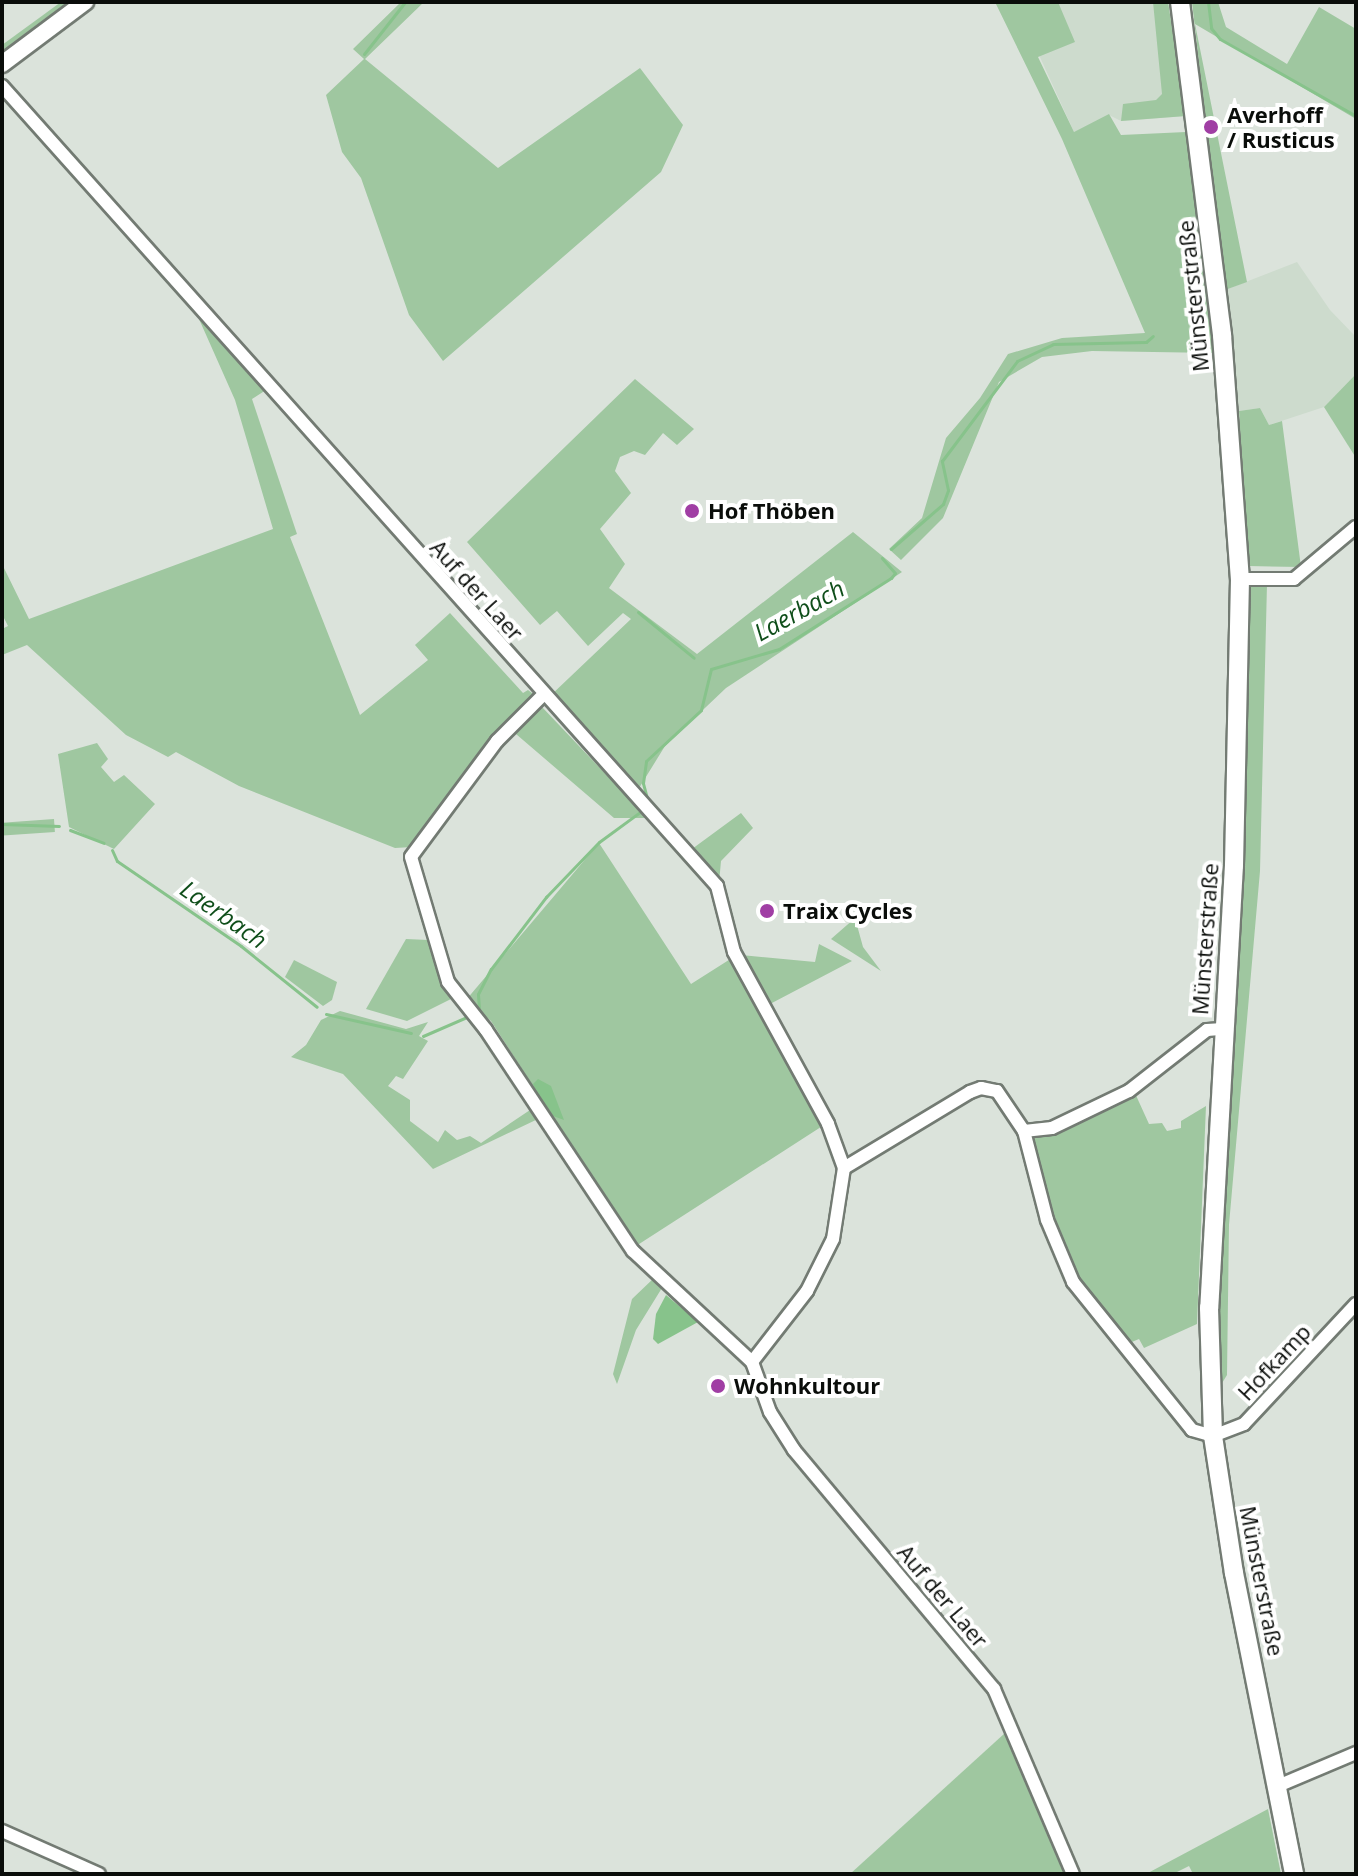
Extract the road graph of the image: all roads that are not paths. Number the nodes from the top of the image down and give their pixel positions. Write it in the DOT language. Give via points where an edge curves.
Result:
graph roads {
  1 [pos="85,2"];
  2 [pos="1180,2"];
  3 [pos="2,64"];
  4 [pos="2,86"];
  5 [pos="1356,527"];
  6 [pos="1240,579"];
  7 [pos="543,695"];
  8 [pos="1223,1029"];
  9 [pos="1024,1131"];
  10 [pos="844,1168"];
  11 [pos="1356,1304"];
  12 [pos="752,1362"];
  13 [pos="1213,1436"];
  14 [pos="1356,1753"];
  15 [pos="1278,1786"];
  16 [pos="2,1831"];
  17 [pos="99,1874"];
  18 [pos="1073,1874"];
  19 [pos="1294,1874"];
  1 -- 3 [label="street"];
  2 -- 6 [label="main road, Münsterstraße" via="1224,354"];
  4 -- 7 [label="street, Auf der Laer"];
  5 -- 6 [label="street" via="1294,579"];
  6 -- 8 [label="main road, Münsterstraße" via="1237,791"];
  7 -- 10 [label="street, Auf der Laer" via="717,886 734,952 828,1124"];
  7 -- 12 [label="street, Auf der Laer" via="497,741 411,857 448,982 486,1030 633,1251"];
  8 -- 9 [label="street" via="1207,1030 1129,1091 1052,1128"];
  8 -- 13 [label="main road, Münsterstraße" via="1209,1308"];
  9 -- 10 [label="street" via="1003,1097 981,1088"];
  9 -- 13 [label="street" via="1047,1220 1073,1282 1183,1421 1192,1430"];
  10 -- 12 [label="street, Auf der Laer" via="833,1239 807,1291"];
  11 -- 13 [label="street, Hofkamp" via="1244,1424"];
  12 -- 18 [label="street, Auf der Laer" via="770,1412 794,1450 994,1689"];
  13 -- 15 [label="main road, Münsterstraße" via="1234,1573"];
  14 -- 15 [label="street"];
  15 -- 19 [label="main road, Münsterstraße"];
  16 -- 17 [label="street"];
}
